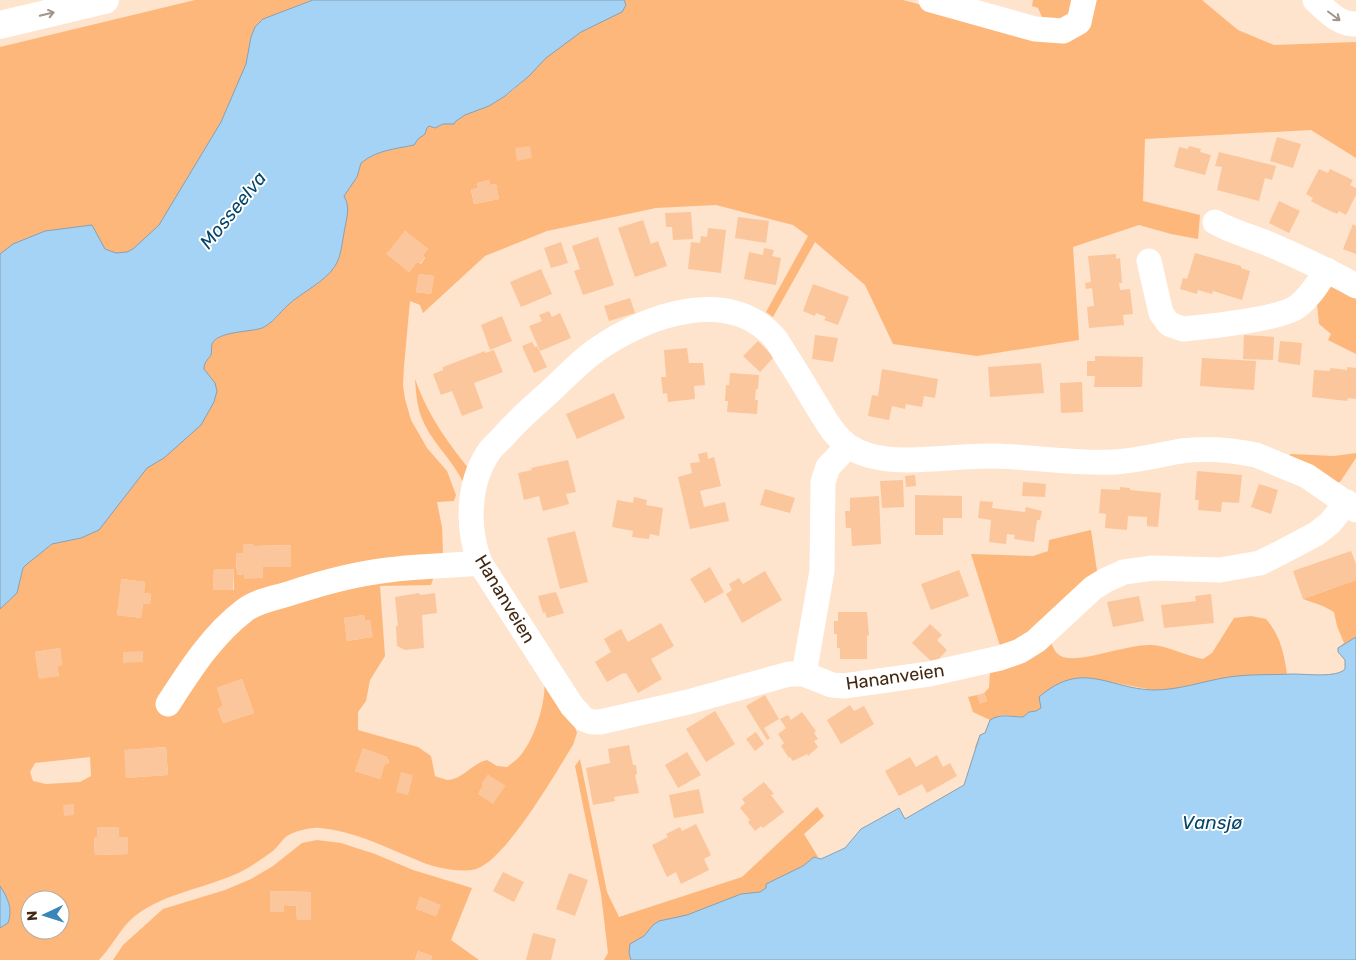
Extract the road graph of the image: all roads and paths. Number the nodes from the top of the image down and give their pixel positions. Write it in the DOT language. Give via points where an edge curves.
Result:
graph roads {
  1 [pos="105,0"];
  2 [pos="931,0"];
  3 [pos="1084,0"];
  4 [pos="1314,0"];
  5 [pos="1356,24"];
  6 [pos="0,25"];
  7 [pos="1215,222"];
  8 [pos="1149,261"];
  9 [pos="1327,270"];
  10 [pos="1356,286"];
  11 [pos="848,446"];
  12 [pos="1351,506"];
  13 [pos="480,563"];
  14 [pos="804,674"];
  15 [pos="168,704"];
  6 -- 1 [label="highway, one-way"];
  2 -- 3 [label="street" via="1035,29 1063,31 1079,22"];
  4 -- 5 [label="street, one-way" via="1336,19"];
  7 -- 9 [label="street"];
  8 -- 9 [label="street" via="1161,314 1169,324 1183,329 1278,315 1296,308 1314,292"];
  9 -- 10 [label="street"];
  11 -- 12 [label="street, Hananveien" via="865,455 906,460 995,456 1112,462 1209,449 1249,453 1307,476"];
  11 -- 13 [label="street, Hananveien" via="824,418 777,341 754,321 735,312 705,310 650,321 593,352 516,421 488,453 476,480 470,516"];
  11 -- 14 [label="street" via="828,467 823,482 822,571"];
  12 -- 14 [label="street, Hananveien" via="1316,534 1260,562 1220,570 1153,568 1124,572 1093,588 1036,641 1000,658 930,674 844,686"];
  13 -- 14 [label="street, Hananveien" via="572,706 592,722 635,715 789,674"];
  13 -- 15 [label="street" via="356,574 258,603 246,609 202,653"];
}
